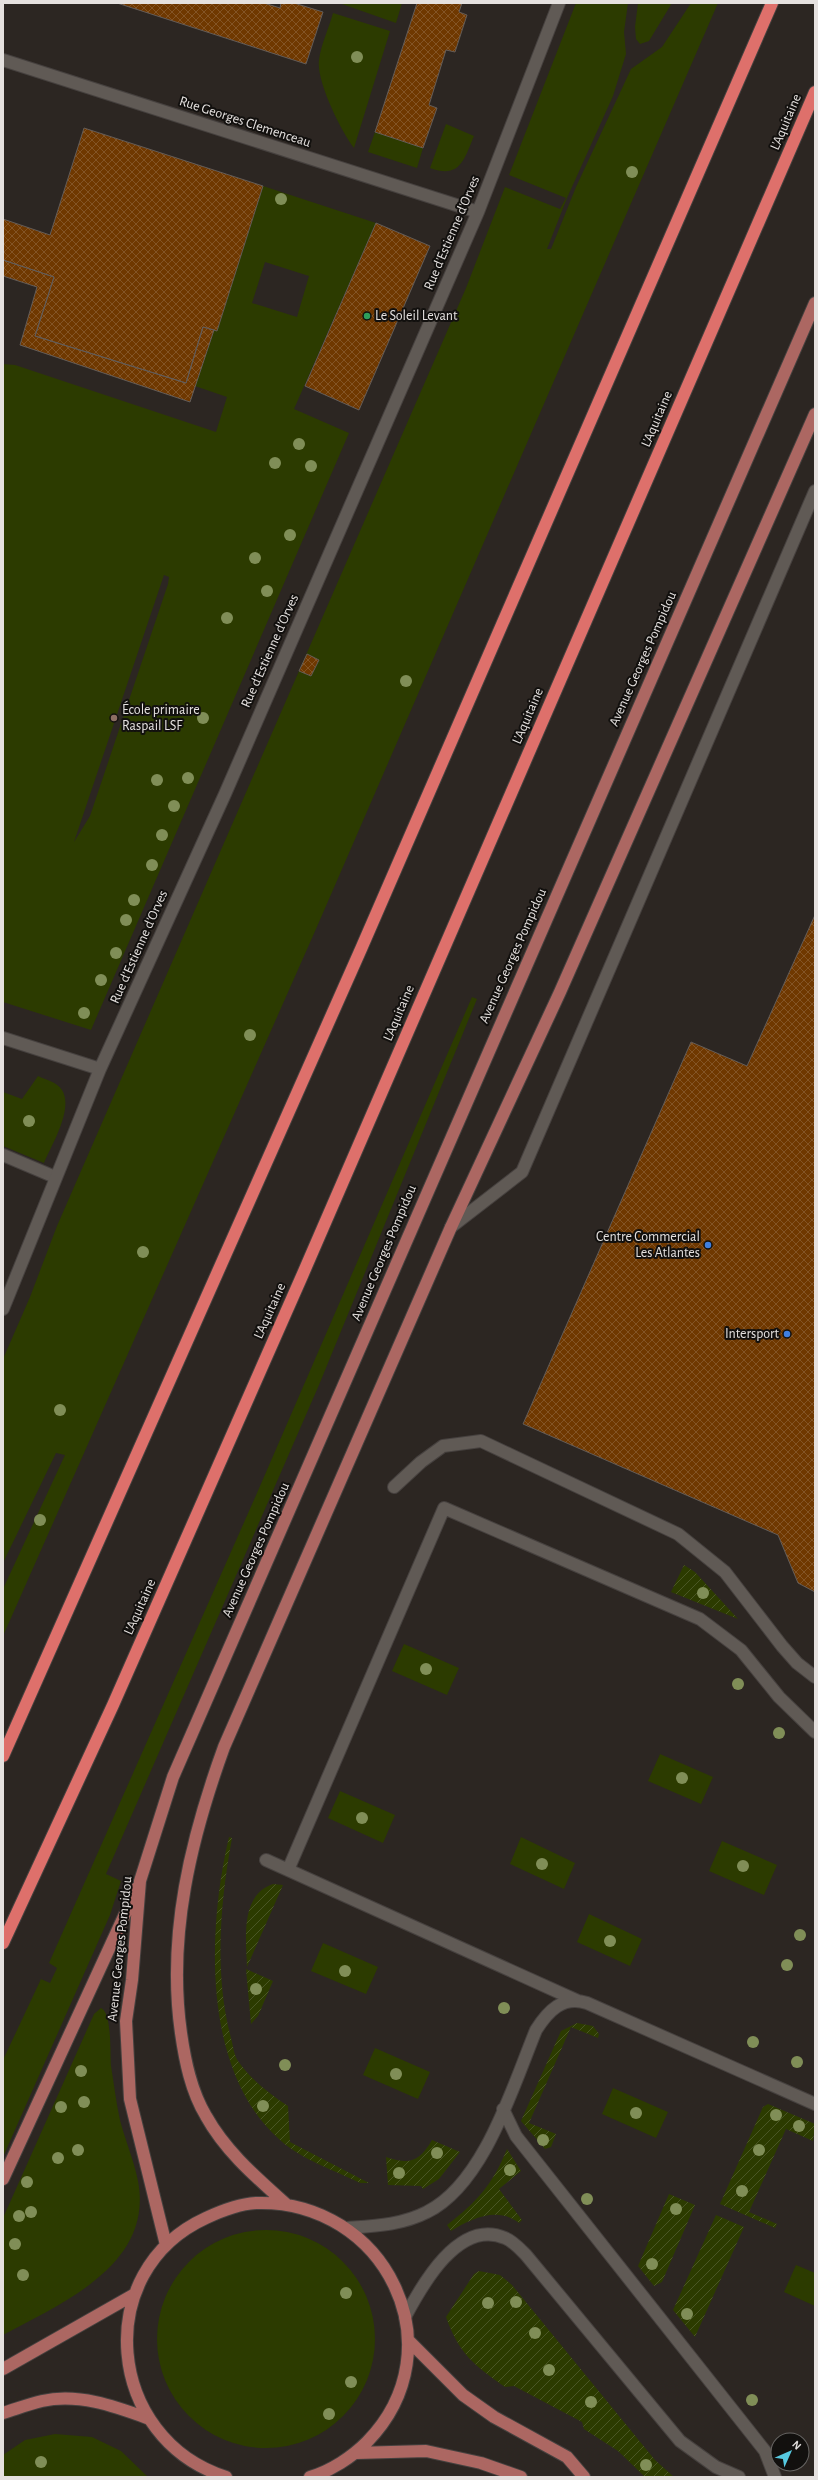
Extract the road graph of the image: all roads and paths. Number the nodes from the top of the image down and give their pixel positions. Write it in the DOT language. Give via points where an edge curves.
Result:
graph roads {
  1 [pos="559,3"];
  2 [pos="772,3"];
  3 [pos="3,60"];
  4 [pos="815,92"];
  5 [pos="478,212"];
  6 [pos="815,303"];
  7 [pos="815,414"];
  8 [pos="815,490"];
  9 [pos="3,1038"];
  10 [pos="100,1069"];
  11 [pos="3,1155"];
  12 [pos="55,1177"];
  13 [pos="451,1228"];
  14 [pos="3,1309"];
  15 [pos="394,1487"];
  16 [pos="815,1677"];
  17 [pos="815,1732"];
  18 [pos="3,1756"];
  19 [pos="266,1860"];
  20 [pos="288,1870"];
  21 [pos="140,1881"];
  22 [pos="3,1943"];
  23 [pos="578,2001"];
  24 [pos="815,2104"];
  25 [pos="503,2109"];
  26 [pos="3,2179"];
  27 [pos="287,2205"];
  28 [pos="347,2228"];
  29 [pos="166,2245"];
  30 [pos="135,2294"];
  31 [pos="405,2317"];
  32 [pos="408,2340"];
  33 [pos="3,2369"];
  34 [pos="3,2413"];
  35 [pos="147,2418"];
  36 [pos="356,2453"];
  37 [pos="226,2477"];
  38 [pos="310,2477"];
  39 [pos="521,2477"];
  40 [pos="584,2477"];
  41 [pos="739,2477"];
  42 [pos="775,2477"];
  1 -- 5 [label="street, Rue d'Estienne d'Orves"];
  2 -- 18 [label="highway" via="361,949"];
  3 -- 5 [label="street, Rue Georges Clemenceau"];
  4 -- 22 [label="highway, L'Aquitaine" via="167,1584"];
  5 -- 10 [label="street, Rue d'Estienne d'Orves" via="225,794"];
  6 -- 21 [label="main road, Avenue Georges Pompidou" via="173,1777"];
  7 -- 13 [label="main road" via="560,992"];
  8 -- 13 [label="street" via="522,1172"];
  9 -- 10 [label="street"];
  10 -- 12 [label="street, Rue d'Estienne d'Orves"];
  11 -- 12 [label="street"];
  12 -- 14 [label="street, Rue d'Estienne d'Orves"];
  13 -- 27 [label="main road" via="224,1747 195,1837 182,1902 176,1979 184,2058 191,2079 205,2115 218,2134 248,2171"];
  15 -- 16 [label="street" via="443,1446 482,1441 678,1534 725,1572 782,1646 797,1663"];
  17 -- 20 [label="street" via="779,1697 742,1650 700,1619 444,1508"];
  19 -- 20 [label="street"];
  20 -- 23 [label="street"];
  21 -- 26 [label="main road"];
  21 -- 29 [label="main road, Avenue Georges Pompidou" via="126,2021 127,2064 136,2129"];
  23 -- 24 [label="street"];
  23 -- 25 [label="street" via="558,2005 542,2020"];
  25 -- 28 [label="street" via="477,2165 461,2186 446,2199 428,2212 413,2218 385,2226"];
  25 -- 42 [label="street" via="520,2142 766,2451"];
  27 -- 28 [label="main road" via="318,2213"];
  27 -- 29 [label="main road" via="254,2203 222,2210 192,2224"];
  28 -- 31 [label="main road" via="373,2252 394,2282"];
  29 -- 30 [label="main road" via="148,2268"];
  30 -- 33 [label="main road"];
  30 -- 35 [label="main road" via="126,2336 130,2379"];
  31 -- 32 [label="main road"];
  31 -- 41 [label="street" via="422,2285 446,2255 476,2236 504,2237 526,2255 680,2441 716,2467"];
  32 -- 36 [label="main road" via="405,2372 395,2403 378,2430"];
  32 -- 40 [label="main road" via="463,2395 494,2417 567,2456"];
  34 -- 35 [label="main road" via="43,2401 86,2400 107,2404"];
  35 -- 37 [label="main road" via="172,2449 206,2471"];
  36 -- 38 [label="main road" via="322,2474"];
  36 -- 39 [label="main road" via="426,2451 481,2463"];
}
